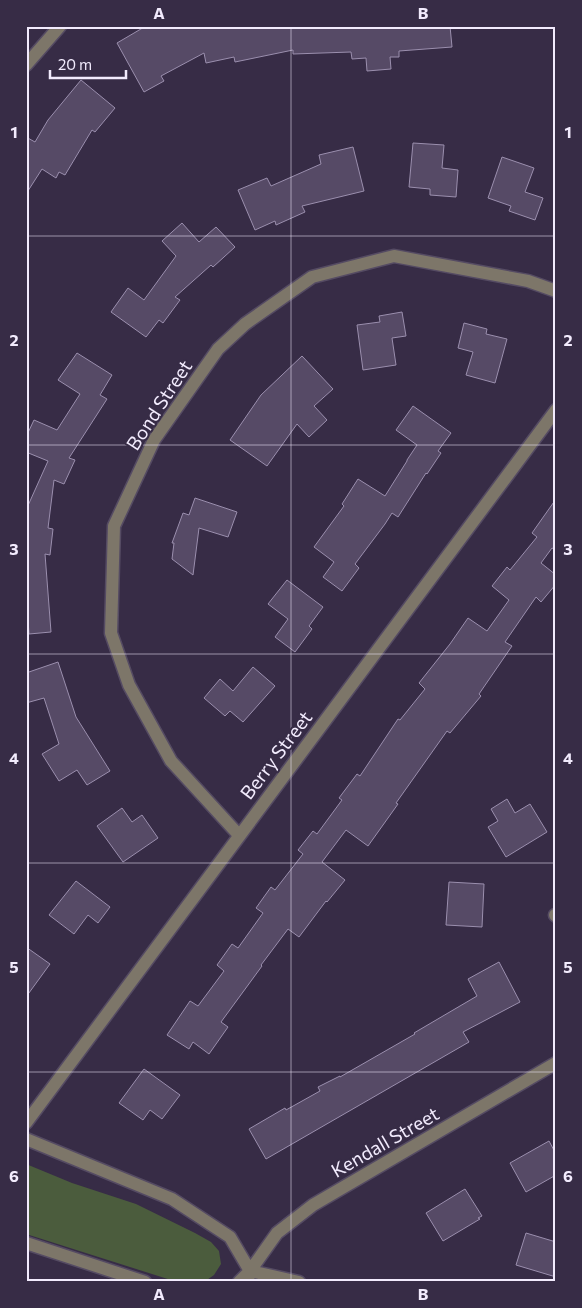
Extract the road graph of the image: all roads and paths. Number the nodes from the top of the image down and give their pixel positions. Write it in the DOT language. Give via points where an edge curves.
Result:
graph roads {
  1 [pos="60,26"];
  2 [pos="26,65"];
  3 [pos="556,291"];
  4 [pos="556,410"];
  5 [pos="238,837"];
  6 [pos="556,1063"];
  7 [pos="26,1123"];
  8 [pos="26,1139"];
  9 [pos="26,1243"];
  10 [pos="249,1277"];
  11 [pos="145,1282"];
  12 [pos="239,1282"];
  13 [pos="299,1282"];
  1 -- 2 [label="street"];
  3 -- 5 [label="street, Bond Street" via="528,281 394,256 312,277 245,324 218,349 154,440 114,526 111,633 129,685 171,761"];
  4 -- 5 [label="street, Berry Street"];
  5 -- 7 [label="street, Berry Street"];
  6 -- 10 [label="street, Kendall Street" via="313,1206 277,1233"];
  8 -- 10 [label="street" via="172,1199 230,1237"];
  9 -- 11 [label="street"];
  10 -- 12 [label="street, Kendall Street"];
  10 -- 13 [label="street"];
}
